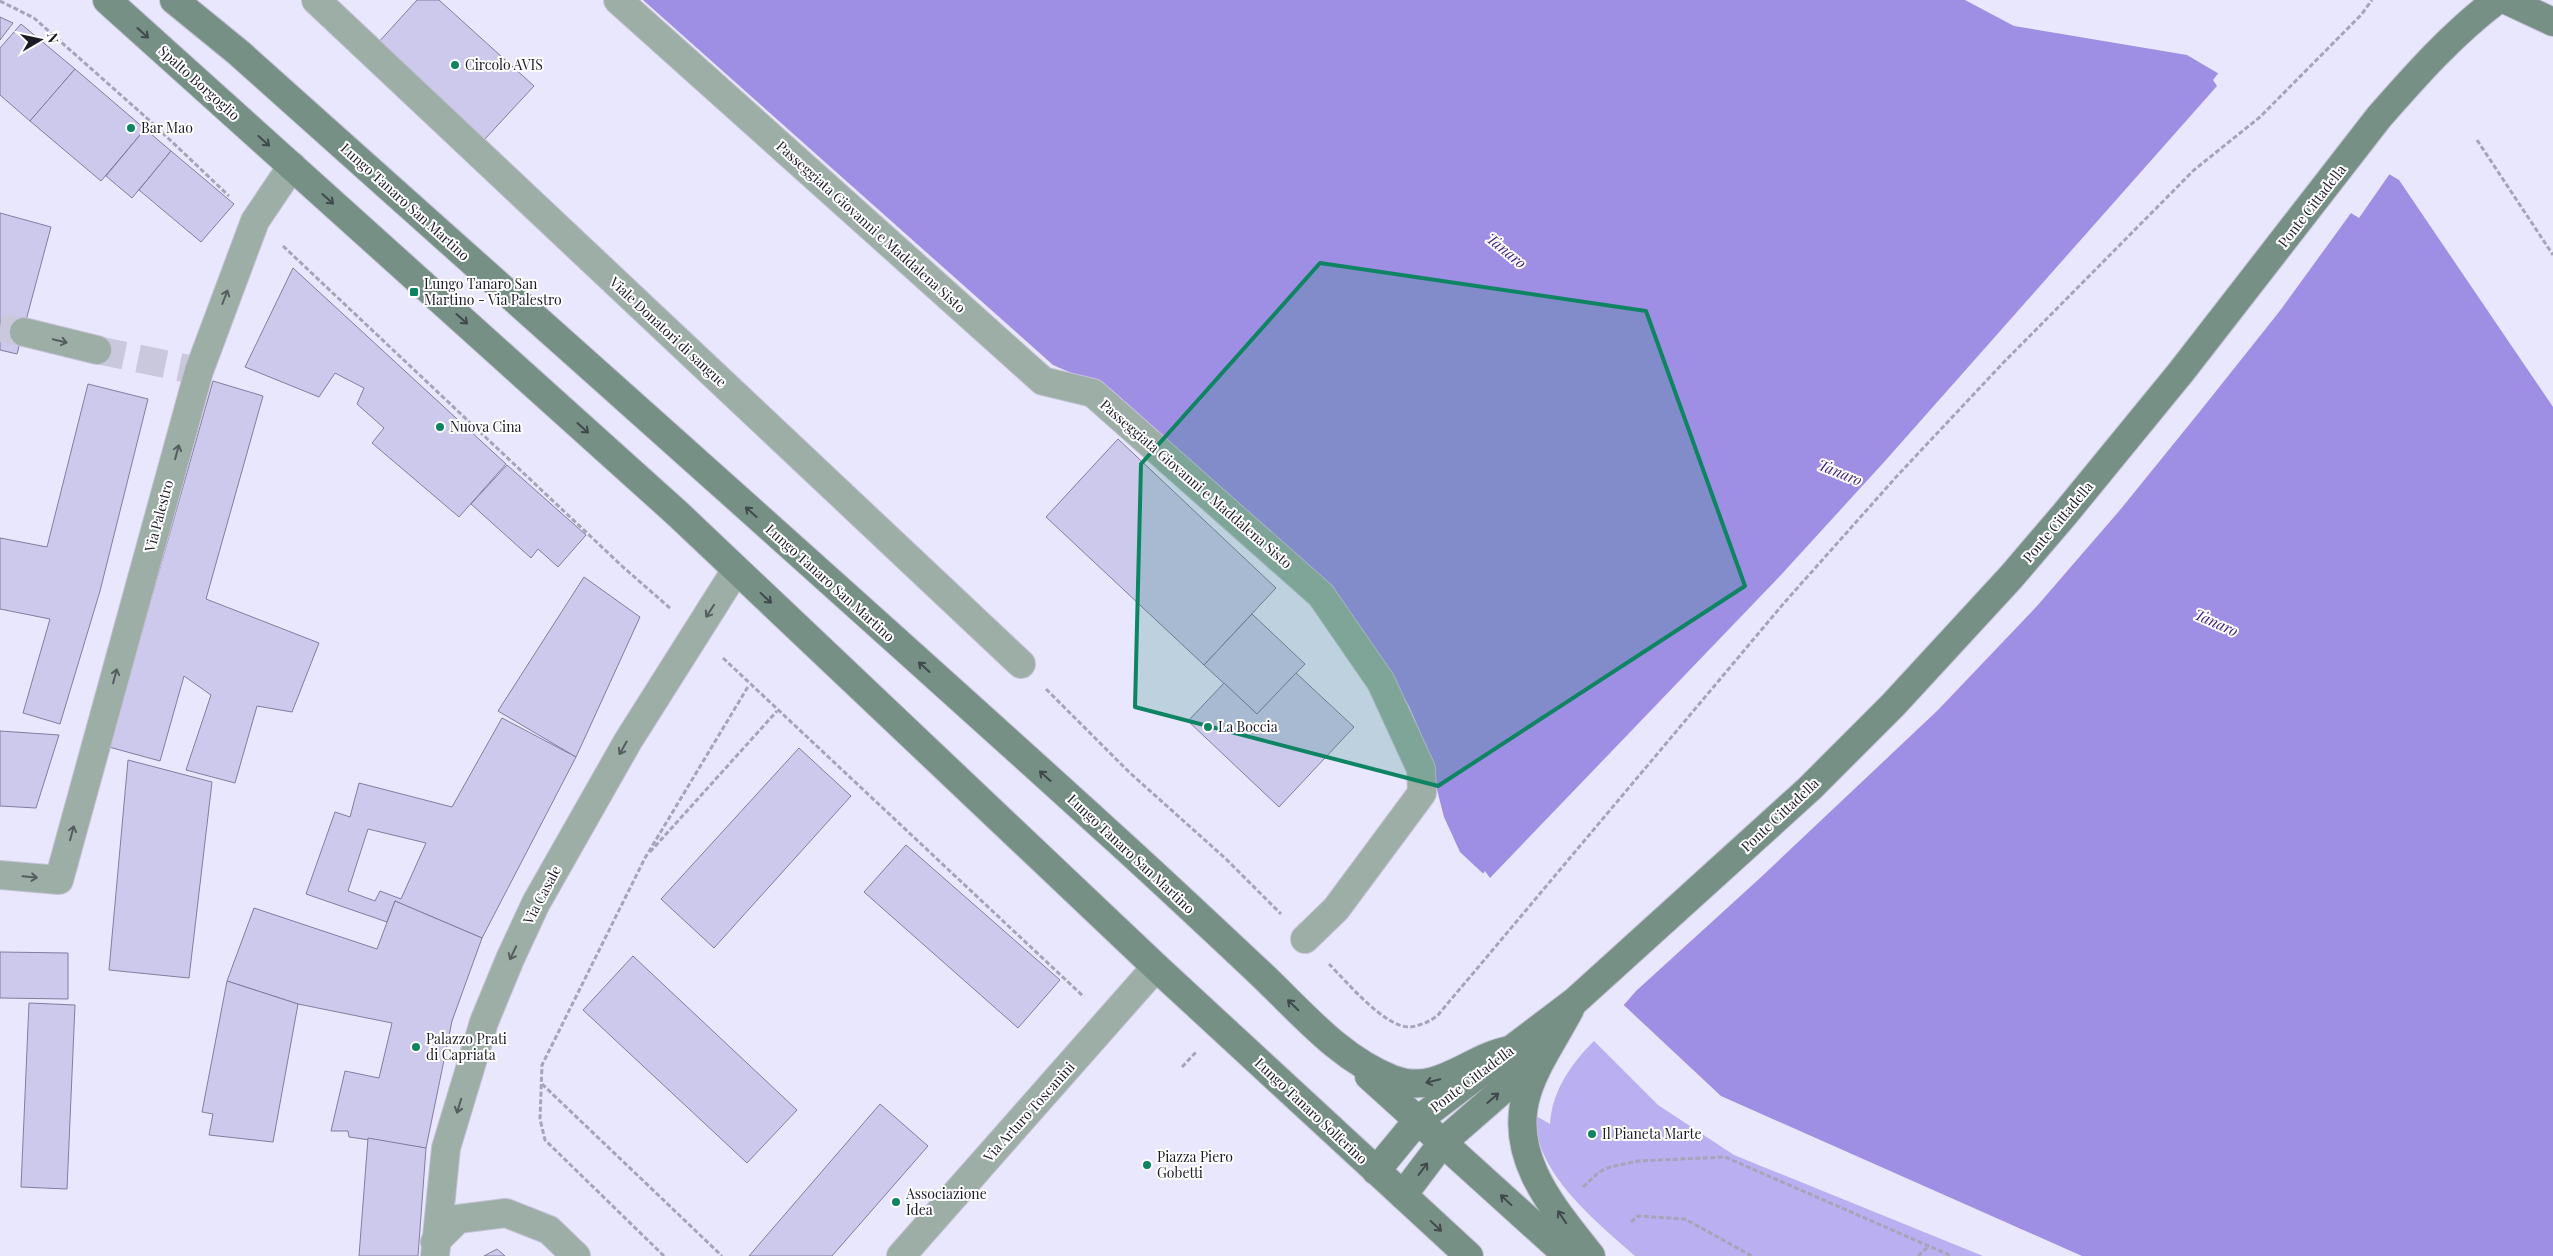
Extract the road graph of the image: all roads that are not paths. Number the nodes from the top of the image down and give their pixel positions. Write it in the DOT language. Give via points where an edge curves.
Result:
graph roads {
  1 [pos="107,0"];
  2 [pos="174,0"];
  3 [pos="316,0"];
  4 [pos="618,0"];
  5 [pos="2497,0"];
  6 [pos="2506,0"];
  7 [pos="2553,22"];
  8 [pos="292,166"];
  9 [pos="24,332"];
  10 [pos="97,350"];
  11 [pos="736,570"];
  12 [pos="1021,664"];
  13 [pos="0,875"];
  14 [pos="1305,939"];
  15 [pos="1156,967"];
  16 [pos="1574,1002"];
  17 [pos="1328,1039"];
  18 [pos="1510,1050"];
  19 [pos="1547,1052"];
  20 [pos="1418,1120"];
  21 [pos="1444,1142"];
  22 [pos="1376,1172"];
  23 [pos="1403,1195"];
  24 [pos="435,1249"];
  25 [pos="576,1256"];
  26 [pos="901,1256"];
  27 [pos="1469,1256"];
  28 [pos="1568,1256"];
  29 [pos="1591,1256"];
  1 -- 8 [label="main road, Spalto Borgoglio, one-way"];
  17 -- 2 [label="main road, Lungo Tanaro San Martino, one-way" via="1109,833 254,66"];
  3 -- 12 [label="street, Viale Donatori di sangue"];
  4 -- 14 [label="street, Passeggiata Giovanni e Maddalena Sisto" via="1043,382 1093,394 1321,594 1381,682 1420,769 1422,793 1336,909"];
  5 -- 16 [label="main road, Ponte Cittadella" via="2456,33 2379,117 2181,372 2005,584 1809,789"];
  6 -- 7 [label="main road"];
  8 -- 11 [label="main road, one-way"];
  13 -- 8 [label="street, Via Palestro, one-way" via="59,880 199,372 255,221"];
  9 -- 10 [label="street, one-way"];
  11 -- 15 [label="main road, one-way"];
  11 -- 24 [label="street, Via Casale, one-way" via="623,749 536,903 510,959 484,1022 446,1148"];
  15 -- 22 [label="main road, Lungo Tanaro Solferino"];
  15 -- 26 [label="street, Via Arturo Toscanini"];
  16 -- 18 [label="main road, Ponte Cittadella"];
  16 -- 19 [label="main road, Ponte Cittadella"];
  18 -- 17 [label="main road, Lungo Tanaro San Martino, one-way" via="1491,1053 1458,1073 1427,1083 1411,1084 1388,1078"];
  17 -- 20 [label="main road"];
  18 -- 20 [label="main road, Ponte Cittadella"];
  21 -- 19 [label="main road, one-way"];
  29 -- 19 [label="main road, one-way" via="1543,1191 1526,1152 1523,1117 1526,1094"];
  20 -- 21 [label="main road"];
  20 -- 22 [label="main road"];
  23 -- 21 [label="main road, one-way"];
  28 -- 21 [label="main road, one-way"];
  22 -- 23 [label="main road, Lungo Tanaro Solferino"];
  23 -- 27 [label="main road, Lungo Tanaro Solferino, one-way"];
  24 -- 25 [label="street" via="458,1219 506,1213 549,1230"];
}
